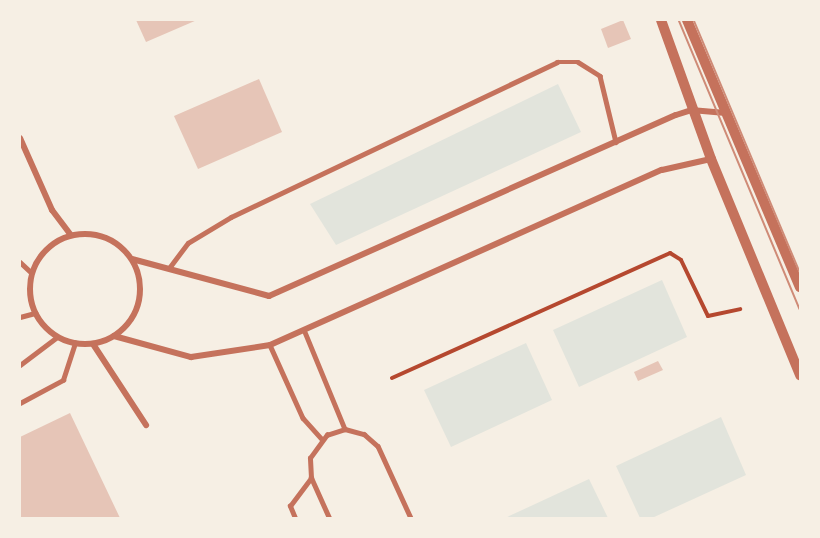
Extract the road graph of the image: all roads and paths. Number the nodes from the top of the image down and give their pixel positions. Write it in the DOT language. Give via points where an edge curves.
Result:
graph roads {
  1 [pos="661,20"];
  2 [pos="687,20"];
  3 [pos="692,110"];
  4 [pos="727,113"];
  5 [pos="20,138"];
  6 [pos="616,142"];
  7 [pos="711,159"];
  8 [pos="70,235"];
  9 [pos="132,259"];
  10 [pos="20,262"];
  11 [pos="169,268"];
  12 [pos="32,273"];
  13 [pos="801,287"];
  14 [pos="740,309"];
  15 [pos="36,313"];
  16 [pos="20,317"];
  17 [pos="305,332"];
  18 [pos="114,336"];
  19 [pos="57,337"];
  20 [pos="75,343"];
  21 [pos="93,344"];
  22 [pos="270,345"];
  23 [pos="21,364"];
  24 [pos="801,375"];
  25 [pos="392,378"];
  26 [pos="20,404"];
  27 [pos="146,424"];
  28 [pos="345,429"];
  29 [pos="322,439"];
  30 [pos="311,478"];
  31 [pos="295,519"];
  32 [pos="329,519"];
  33 [pos="411,519"];
  1 -- 3 [label="street"];
  2 -- 4 [label="street"];
  3 -- 4 [label="street"];
  3 -- 6 [label="street"];
  3 -- 7 [label="street"];
  4 -- 13 [label="street"];
  5 -- 8 [label="street" via="52,210"];
  6 -- 11 [label="street" via="277,294 249,295"];
  6 -- 11 [label="lane" via="600,76 578,62 556,62 222,222 188,243"];
  7 -- 17 [label="street" via="662,170"];
  7 -- 24 [label="street"];
  8 -- 9 [label="street" via="105,237"];
  8 -- 12 [label="street" via="46,249"];
  9 -- 11 [label="street"];
  9 -- 18 [label="street" via="140,279 139,302"];
  10 -- 12 [label="lane"];
  12 -- 15 [label="street"];
  14 -- 25 [label="path" via="708,316 681,260 670,253"];
  15 -- 16 [label="lane"];
  15 -- 19 [label="street"];
  17 -- 22 [label="street"];
  17 -- 28 [label="lane"];
  18 -- 21 [label="street"];
  18 -- 22 [label="street" via="191,357"];
  19 -- 20 [label="street"];
  19 -- 23 [label="lane"];
  20 -- 21 [label="street"];
  20 -- 26 [label="lane" via="63,380"];
  21 -- 27 [label="street"];
  22 -- 29 [label="lane" via="303,418"];
  28 -- 29 [label="lane"];
  28 -- 33 [label="lane" via="364,434 378,446"];
  29 -- 30 [label="lane" via="310,458"];
  30 -- 31 [label="lane" via="290,506"];
  30 -- 32 [label="lane"];
}
